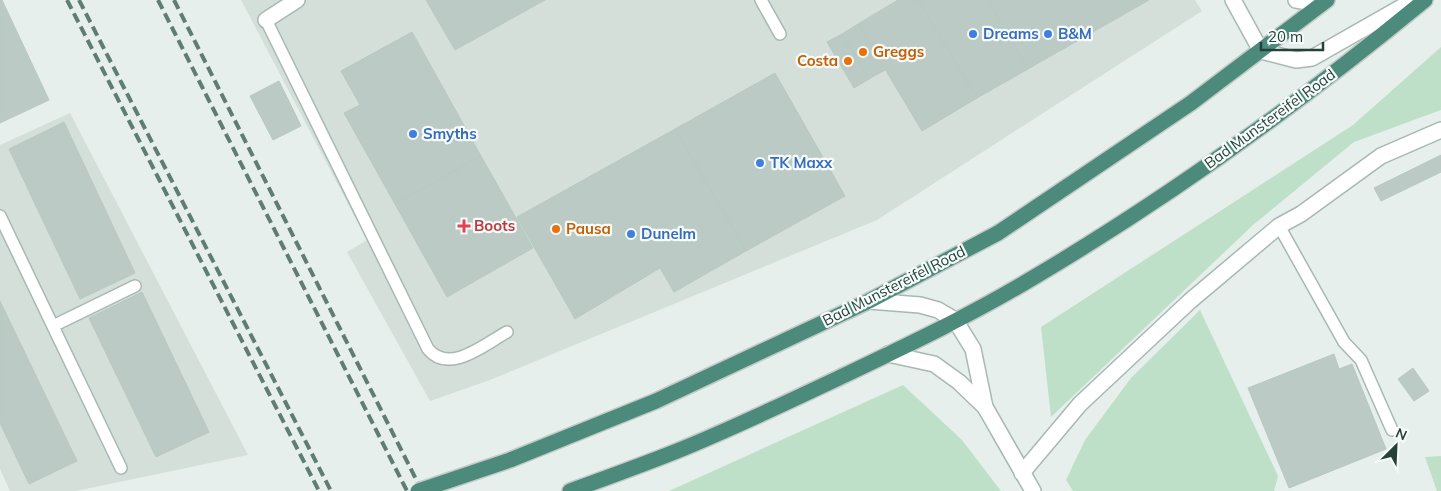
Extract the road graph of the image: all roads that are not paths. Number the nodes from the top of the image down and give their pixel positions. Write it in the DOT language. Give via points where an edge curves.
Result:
graph roads {
  1 [pos="297,0"];
  2 [pos="761,0"];
  3 [pos="1233,0"];
  4 [pos="1296,0"];
  5 [pos="1414,0"];
  6 [pos="1425,0"];
  7 [pos="1324,2"];
  8 [pos="266,20"];
  9 [pos="780,34"];
  10 [pos="1261,51"];
  11 [pos="1441,130"];
  12 [pos="0,216"];
  13 [pos="1280,226"];
  14 [pos="135,286"];
  15 [pos="869,301"];
  16 [pos="955,320"];
  17 [pos="53,326"];
  18 [pos="507,332"];
  19 [pos="888,354"];
  20 [pos="985,407"];
  21 [pos="1392,430"];
  22 [pos="122,468"];
  23 [pos="1022,474"];
  24 [pos="418,491"];
  25 [pos="570,491"];
  26 [pos="1033,491"];
  1 -- 8 [label="street"];
  2 -- 9 [label="lane"];
  3 -- 10 [label="street"];
  4 -- 7 [label="street"];
  5 -- 10 [label="street" via="1312,58 1296,60"];
  6 -- 16 [label="highway, Bad Munstereifel Road" via="1372,44 1198,173 1044,271"];
  7 -- 10 [label="highway, Bad Munstereifel Road"];
  8 -- 18 [label="lane" via="432,355 450,360 461,358"];
  10 -- 15 [label="highway, Bad Munstereifel Road" via="1191,103 998,232"];
  11 -- 13 [label="street" via="1381,156"];
  12 -- 17 [label="lane"];
  13 -- 21 [label="lane" via="1344,342 1362,360"];
  13 -- 23 [label="street" via="1190,301 1080,404"];
  14 -- 17 [label="lane"];
  15 -- 16 [label="street" via="920,305"];
  15 -- 24 [label="highway, Bad Munstereifel Road, bridge" via="656,401 510,460"];
  16 -- 19 [label="highway, Bad Munstereifel Road"];
  16 -- 20 [label="street" via="973,349"];
  17 -- 22 [label="lane"];
  19 -- 20 [label="street" via="934,364"];
  19 -- 25 [label="highway, Bad Munstereifel Road" via="781,406 679,450"];
  20 -- 23 [label="street"];
  23 -- 26 [label="street"];
}
